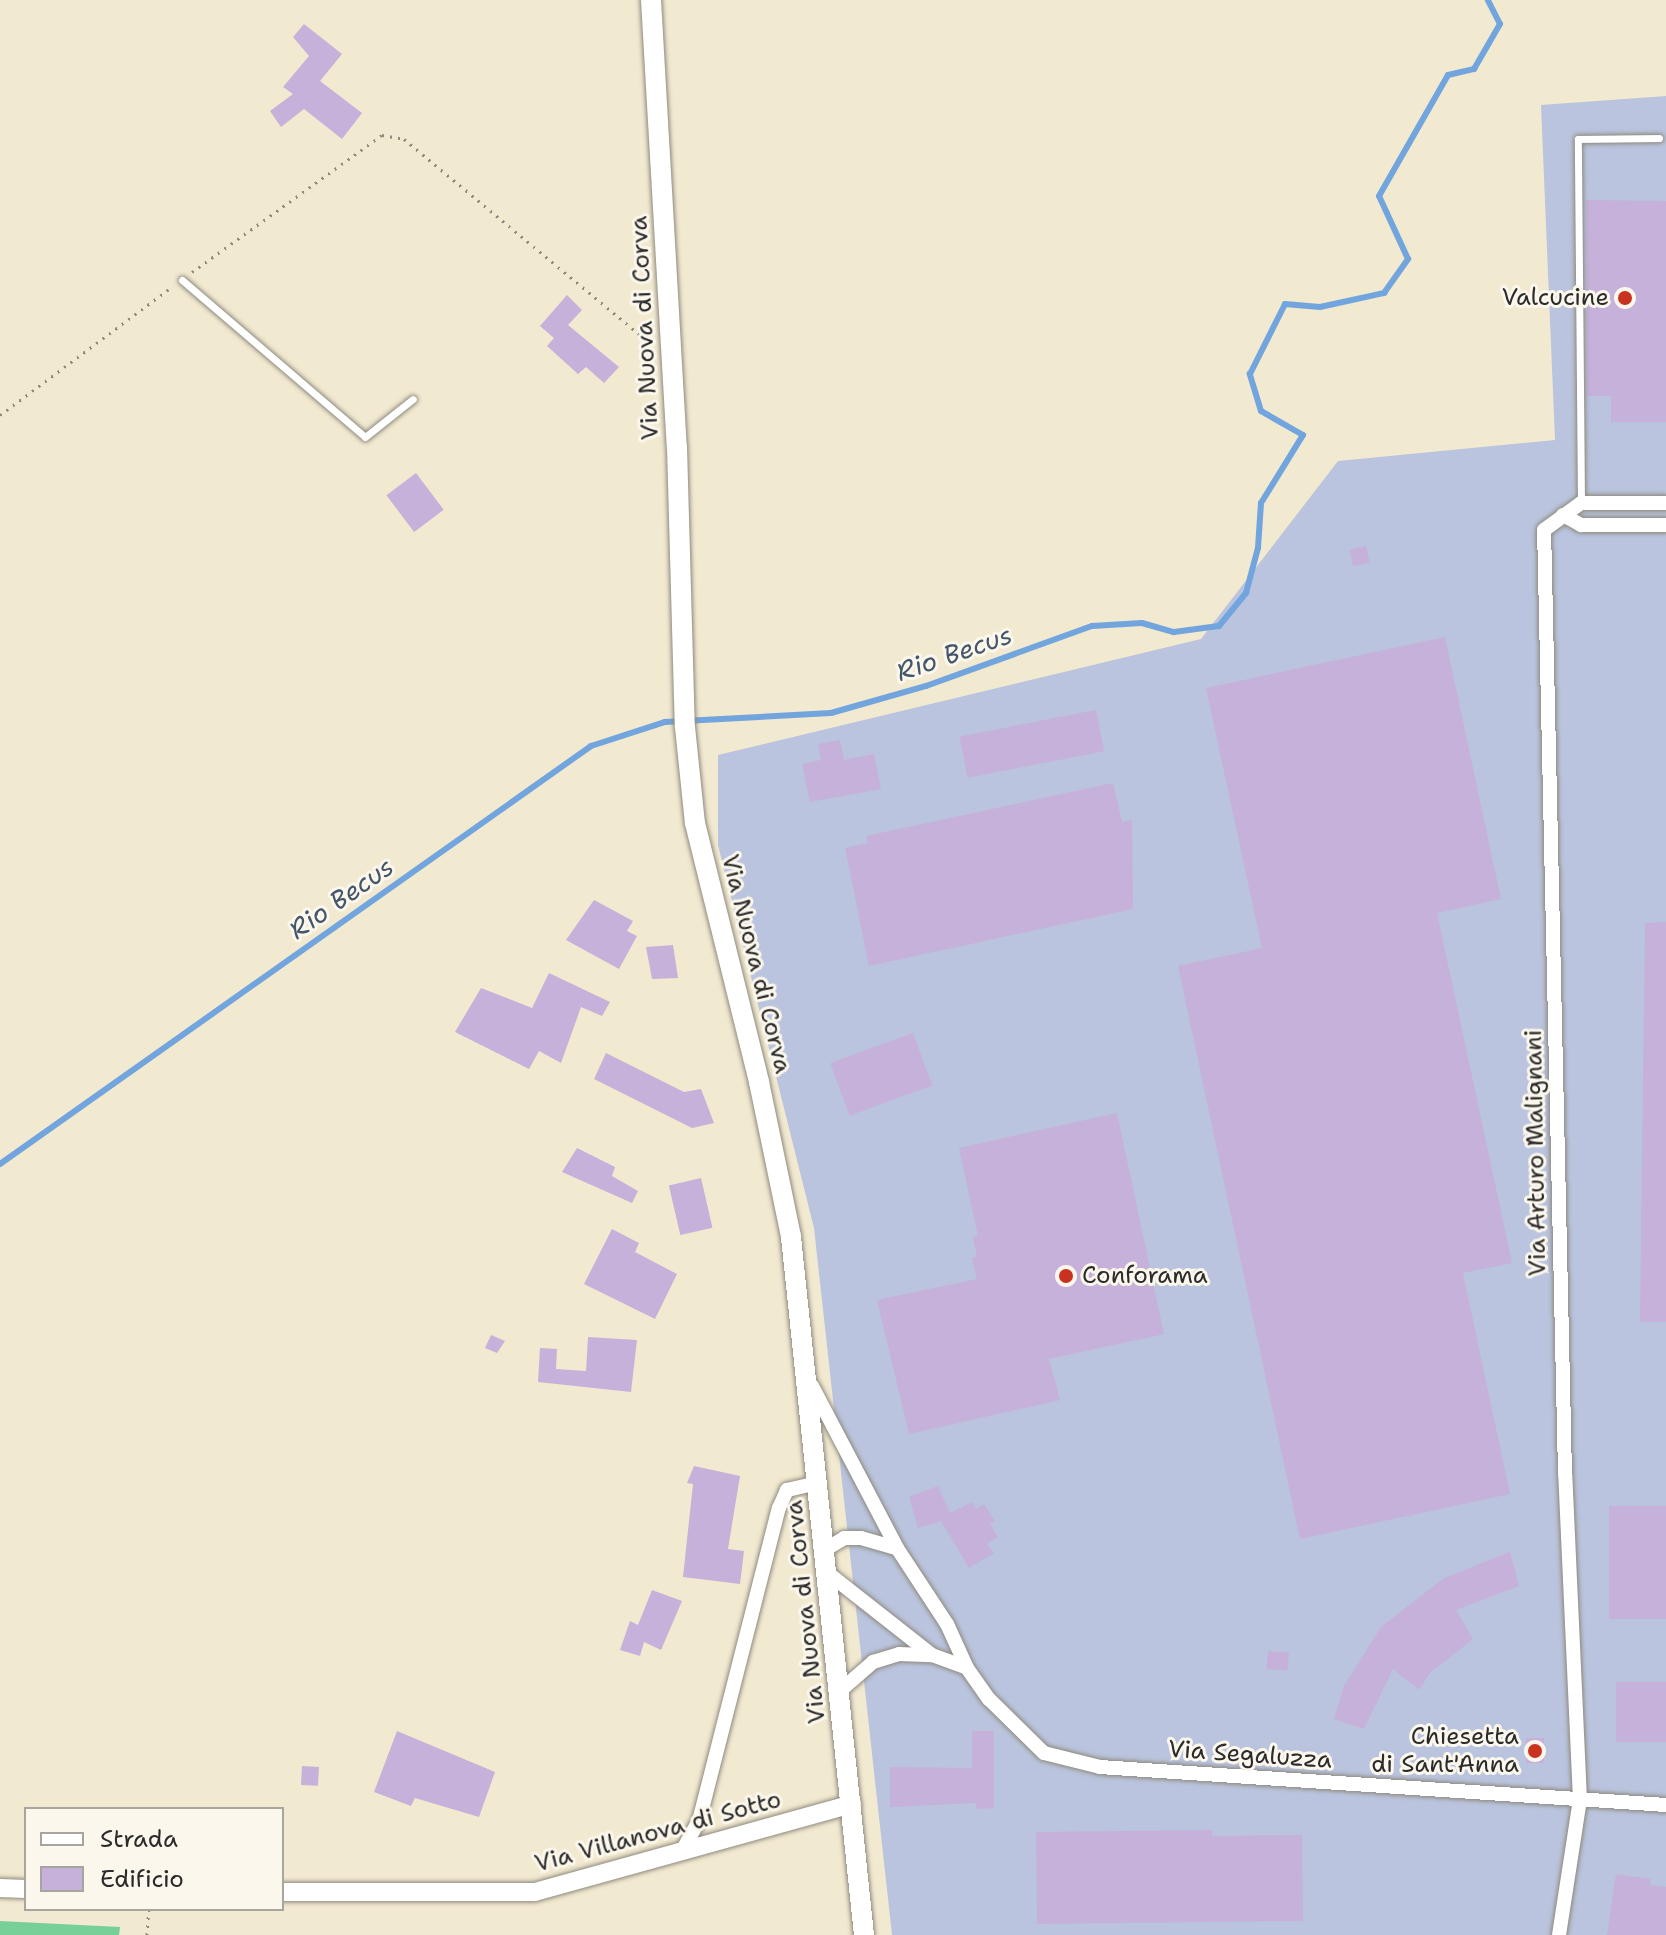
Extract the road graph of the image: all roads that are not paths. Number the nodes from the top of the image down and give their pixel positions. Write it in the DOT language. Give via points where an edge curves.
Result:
graph roads {
  1 [pos="651,0"];
  2 [pos="1659,138"];
  3 [pos="182,280"];
  4 [pos="413,399"];
  5 [pos="1581,503"];
  6 [pos="1666,503"];
  7 [pos="1563,515"];
  8 [pos="1666,525"];
  9 [pos="806,1374"];
  10 [pos="818,1483"];
  11 [pos="897,1548"];
  12 [pos="826,1549"];
  13 [pos="829,1574"];
  14 [pos="932,1655"];
  15 [pos="967,1668"];
  16 [pos="841,1690"];
  17 [pos="1580,1800"];
  18 [pos="852,1804"];
  19 [pos="1666,1805"];
  20 [pos="681,1853"];
  21 [pos="0,1888"];
  22 [pos="24,1889"];
  23 [pos="284,1892"];
  24 [pos="864,1935"];
  25 [pos="1559,1935"];
  1 -- 9 [label="main road, Via Nuova di Corva" via="677,447 685,727 695,823 791,1237"];
  2 -- 5 [label="lane" via="1578,139"];
  3 -- 4 [label="lane" via="365,437"];
  5 -- 6 [label="street"];
  5 -- 7 [label="street, Via Arturo Malignani"];
  7 -- 8 [label="street" via="1581,525"];
  7 -- 17 [label="street, Via Arturo Malignani" via="1544,530 1544,546 1565,1474"];
  9 -- 10 [label="main road, Via Nuova di Corva"];
  9 -- 11 [label="street, Via Segaluzza"];
  10 -- 12 [label="main road, Via Nuova di Corva"];
  10 -- 20 [label="street" via="787,1490 779,1508 699,1821"];
  11 -- 12 [label="street" via="844,1538"];
  11 -- 15 [label="street, Via Segaluzza" via="947,1624"];
  12 -- 13 [label="main road, Via Nuova di Corva"];
  13 -- 14 [label="street"];
  13 -- 16 [label="main road, Via Nuova di Corva"];
  14 -- 15 [label="street"];
  14 -- 16 [label="street" via="899,1654 873,1662"];
  15 -- 17 [label="street, Via Segaluzza" via="989,1699 1044,1753 1100,1767"];
  16 -- 18 [label="main road, Via Nuova di Corva"];
  17 -- 19 [label="street, Via Segaluzza"];
  17 -- 25 [label="street"];
  18 -- 20 [label="street, Via Villanova di Sotto"];
  18 -- 24 [label="main road, Via Nuova di Corva"];
  20 -- 23 [label="street, Via Villanova di Sotto" via="535,1892"];
  21 -- 22 [label="street"];
}
